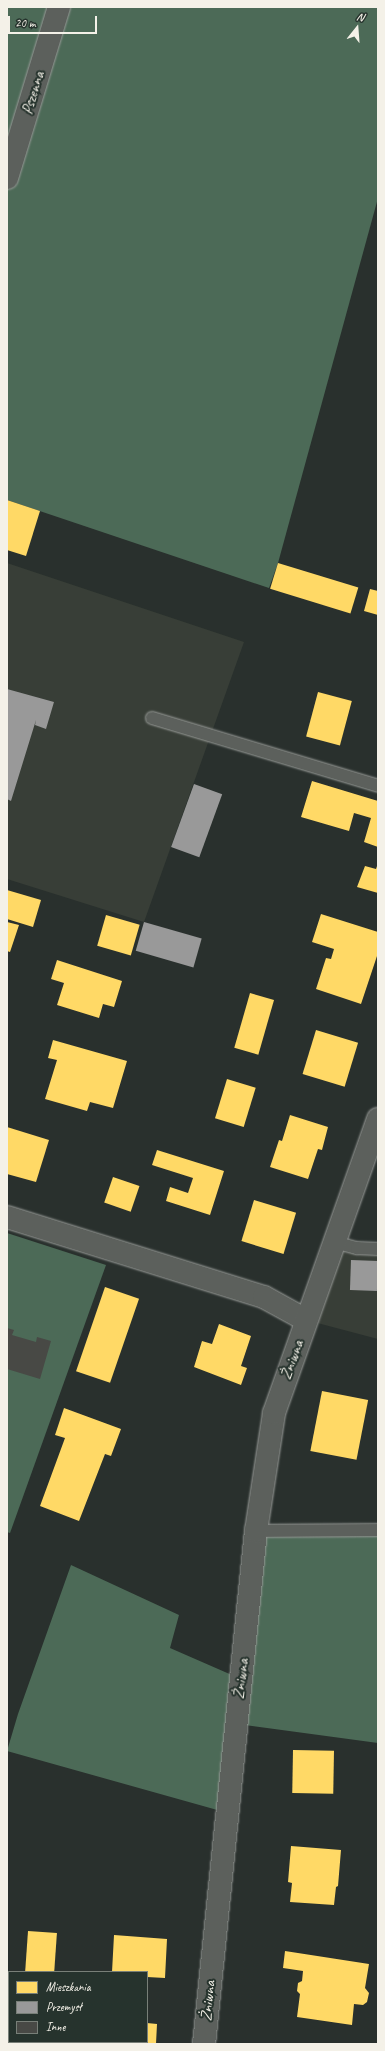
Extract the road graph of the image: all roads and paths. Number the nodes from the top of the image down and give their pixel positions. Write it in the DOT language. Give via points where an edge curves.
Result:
graph roads {
  1 [pos="59,7"];
  2 [pos="7,178"];
  3 [pos="152,718"];
  4 [pos="378,786"];
  5 [pos="378,1118"];
  6 [pos="7,1217"];
  7 [pos="334,1242"];
  8 [pos="378,1248"];
  9 [pos="306,1320"];
  10 [pos="378,1530"];
  11 [pos="256,1531"];
  12 [pos="204,2044"];
  1 -- 2 [label="street, Pszenna"];
  3 -- 4 [label="lane"];
  5 -- 7 [label="street, Żniwna"];
  6 -- 9 [label="street, Żniwna" via="264,1297"];
  7 -- 8 [label="lane" via="357,1248"];
  7 -- 9 [label="street, Żniwna"];
  9 -- 11 [label="street, Żniwna" via="274,1413"];
  10 -- 11 [label="lane"];
  11 -- 12 [label="street, Żniwna"];
}
